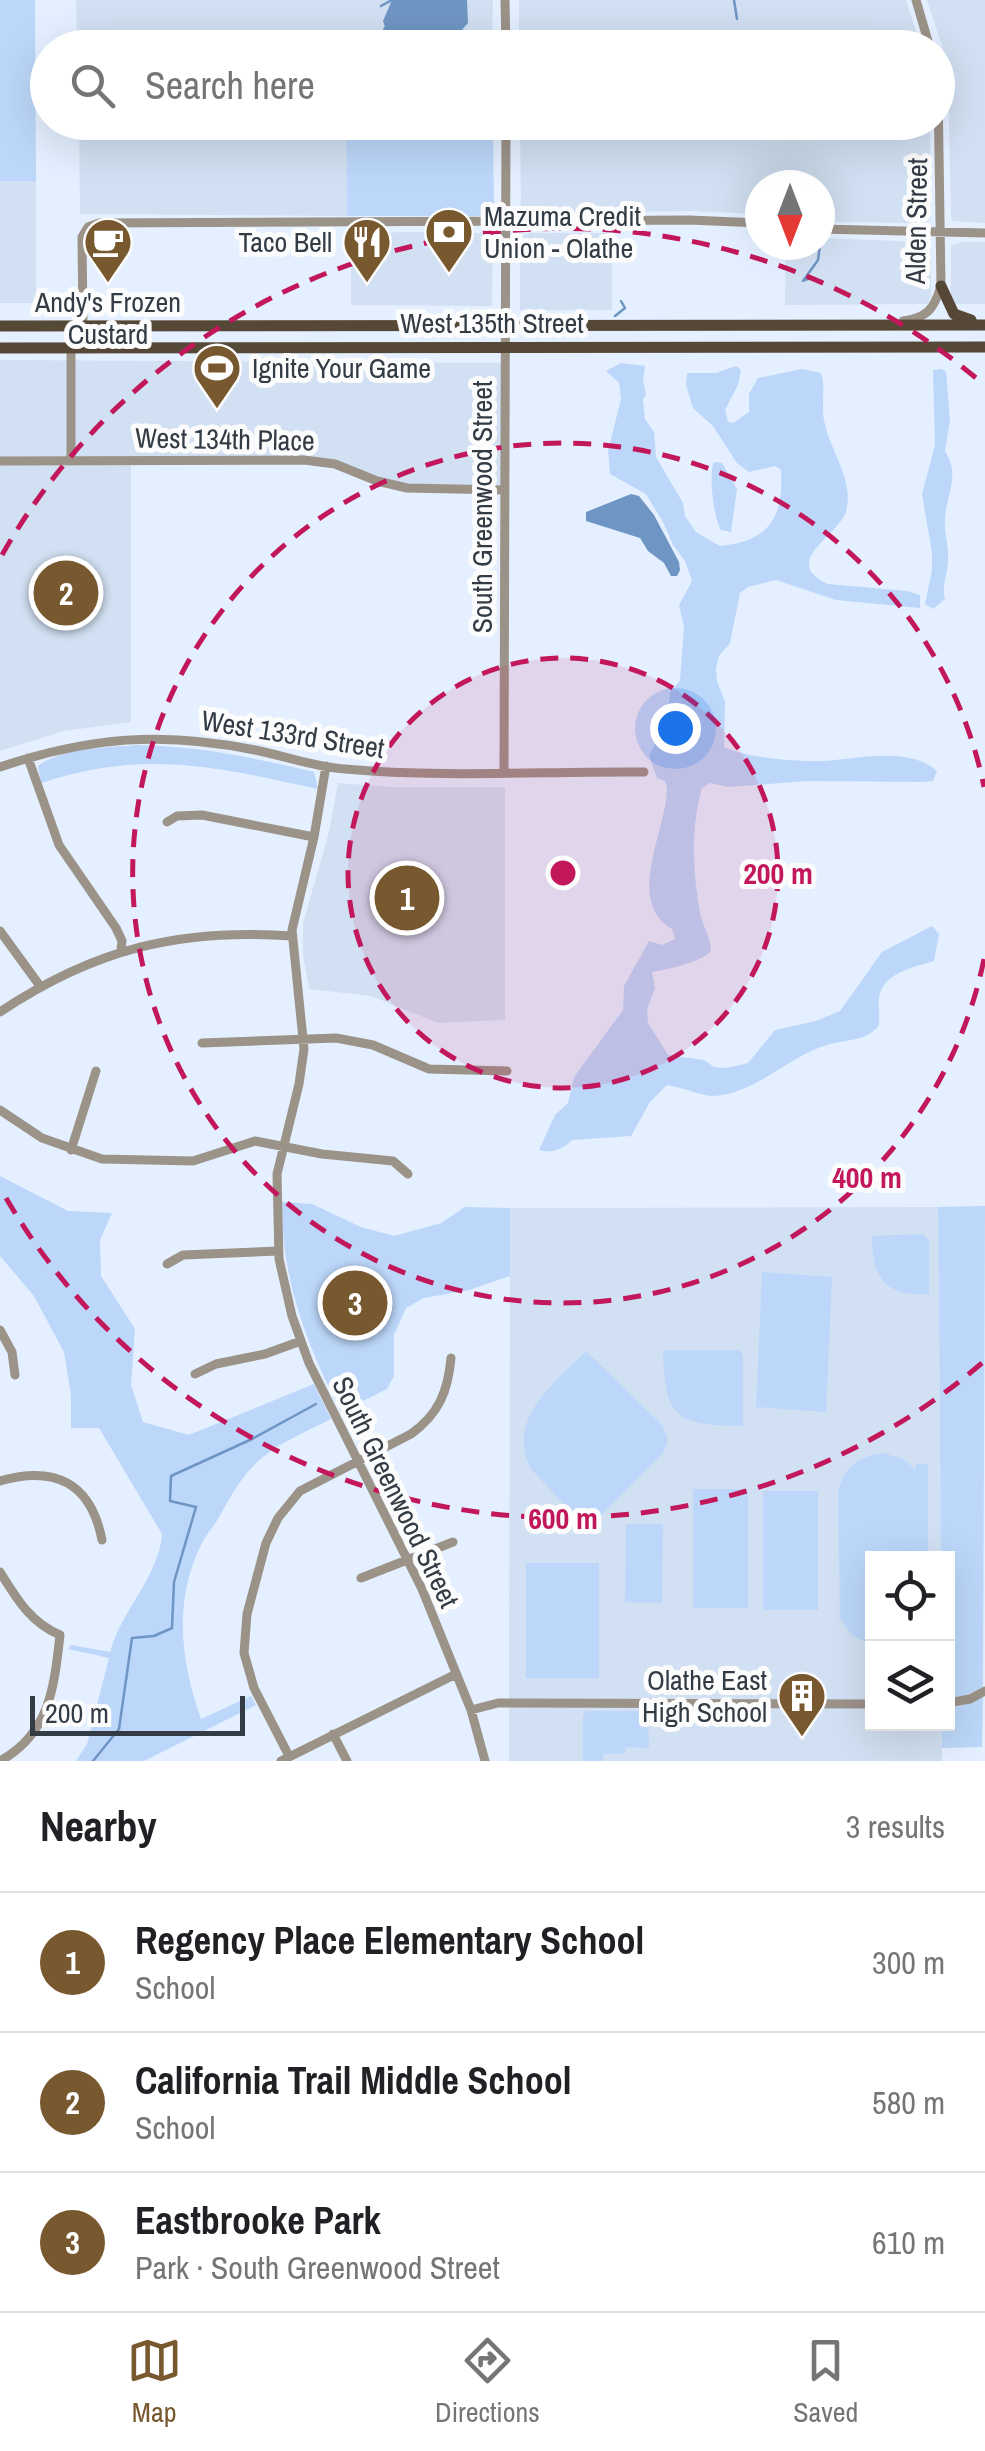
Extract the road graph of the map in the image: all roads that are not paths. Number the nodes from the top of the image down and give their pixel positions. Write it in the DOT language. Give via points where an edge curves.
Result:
graph roads {
  1 [pos="506,0"];
  2 [pos="916,0"];
  3 [pos="506,30"];
  4 [pos="925,30"];
  5 [pos="506,140"];
  6 [pos="939,140"];
  7 [pos="745,222"];
  8 [pos="506,223"];
  9 [pos="835,230"];
  10 [pos="940,232"];
  11 [pos="985,233"];
  12 [pos="941,286"];
  13 [pos="985,323"];
  14 [pos="0,326"];
  15 [pos="83,326"];
  16 [pos="505,326"];
  17 [pos="890,326"];
  18 [pos="0,348"];
  19 [pos="71,348"];
  20 [pos="505,348"];
  21 [pos="985,348"];
  22 [pos="0,460"];
  23 [pos="72,461"];
  24 [pos="504,490"];
  25 [pos="28,758"];
  26 [pos="326,766"];
  27 [pos="0,767"];
  28 [pos="504,772"];
  29 [pos="644,772"];
  30 [pos="168,822"];
  31 [pos="314,837"];
  32 [pos="0,931"];
  33 [pos="292,936"];
  34 [pos="121,950"];
  35 [pos="40,986"];
  36 [pos="0,1012"];
  37 [pos="304,1040"];
  38 [pos="202,1044"];
  39 [pos="507,1070"];
  40 [pos="96,1072"];
  41 [pos="0,1110"];
  42 [pos="282,1146"];
  43 [pos="71,1150"];
  44 [pos="408,1174"];
  45 [pos="278,1252"];
  46 [pos="167,1264"];
  47 [pos="0,1330"];
  48 [pos="301,1340"];
  49 [pos="451,1358"];
  50 [pos="195,1374"];
  51 [pos="15,1375"];
  52 [pos="358,1459"];
  53 [pos="0,1481"];
  54 [pos="102,1540"];
  55 [pos="453,1542"];
  56 [pos="407,1559"];
  57 [pos="0,1572"];
  58 [pos="360,1578"];
  59 [pos="456,1674"];
  60 [pos="985,1691"];
  61 [pos="955,1702"];
  62 [pos="865,1704"];
  63 [pos="472,1710"];
  64 [pos="333,1734"];
  65 [pos="285,1758"];
  66 [pos="0,1761"];
  67 [pos="347,1761"];
  68 [pos="485,1761"];
  1 -- 3 [label="street"];
  2 -- 4 [label="street"];
  5 -- 8 [label="street, South Greenwood Street"];
  6 -- 10 [label="street, Alden Street"];
  7 -- 8 [label="street"];
  8 -- 15 [label="street" via="98,223 82,237"];
  8 -- 16 [label="street, South Greenwood Street"];
  9 -- 10 [label="street"];
  10 -- 11 [label="street"];
  10 -- 12 [label="street, Alden Street"];
  12 -- 13 [label="main road" via="954,314"];
  12 -- 17 [label="street, Alden Street" via="927,315"];
  13 -- 17 [label="main road, West 135th Street"];
  14 -- 15 [label="main road, West 135th Street"];
  15 -- 16 [label="main road, West 135th Street"];
  16 -- 17 [label="main road, West 135th Street"];
  16 -- 20 [label="street, South Greenwood Street"];
  18 -- 19 [label="main road, West 135th Street"];
  19 -- 20 [label="main road, West 135th Street"];
  19 -- 23 [label="street"];
  20 -- 21 [label="main road, West 135th Street"];
  20 -- 24 [label="street, South Greenwood Street"];
  22 -- 23 [label="street, West 134th Place"];
  23 -- 24 [label="street, West 134th Place" via="304,460 407,488"];
  24 -- 28 [label="street, South Greenwood Street"];
  25 -- 26 [label="street, West 133rd Street" via="95,742 160,738"];
  25 -- 27 [label="street, West 133rd Street"];
  25 -- 34 [label="street" via="59,845 116,928"];
  26 -- 28 [label="street, West 133rd Street"];
  26 -- 31 [label="street, South Greenwood Street"];
  28 -- 29 [label="street, West 133rd Street"];
  30 -- 31 [label="street" via="202,815"];
  31 -- 33 [label="street, South Greenwood Street"];
  32 -- 35 [label="street"];
  33 -- 34 [label="street" via="198,935"];
  33 -- 37 [label="street, South Greenwood Street"];
  34 -- 35 [label="street"];
  35 -- 36 [label="street"];
  37 -- 38 [label="street"];
  37 -- 39 [label="street" via="356,1041 429,1069"];
  37 -- 42 [label="street, South Greenwood Street"];
  40 -- 43 [label="street"];
  41 -- 43 [label="street"];
  42 -- 43 [label="street" via="247,1141 173,1162"];
  42 -- 44 [label="street" via="392,1162"];
  42 -- 45 [label="street, South Greenwood Street"];
  45 -- 46 [label="street" via="183,1255"];
  45 -- 48 [label="street, South Greenwood Street"];
  47 -- 51 [label="street"];
  48 -- 50 [label="street"];
  48 -- 52 [label="street, South Greenwood Street"];
  49 -- 52 [label="street" via="446,1394 432,1416 411,1434"];
  52 -- 56 [label="street, South Greenwood Street"];
  52 -- 65 [label="street" via="300,1491 285,1507 266,1543 247,1614 249,1676"];
  53 -- 54 [label="street" via="39,1475 65,1481 94,1509"];
  55 -- 56 [label="street"];
  56 -- 58 [label="street"];
  56 -- 59 [label="street, South Greenwood Street"];
  57 -- 66 [label="street" via="26,1612 60,1635 45,1717 22,1747"];
  59 -- 63 [label="street, South Greenwood Street"];
  59 -- 64 [label="street"];
  60 -- 61 [label="street"];
  62 -- 63 [label="street" via="512,1703"];
  63 -- 68 [label="street, South Greenwood Street"];
  64 -- 65 [label="street"];
  64 -- 67 [label="street"];
}
